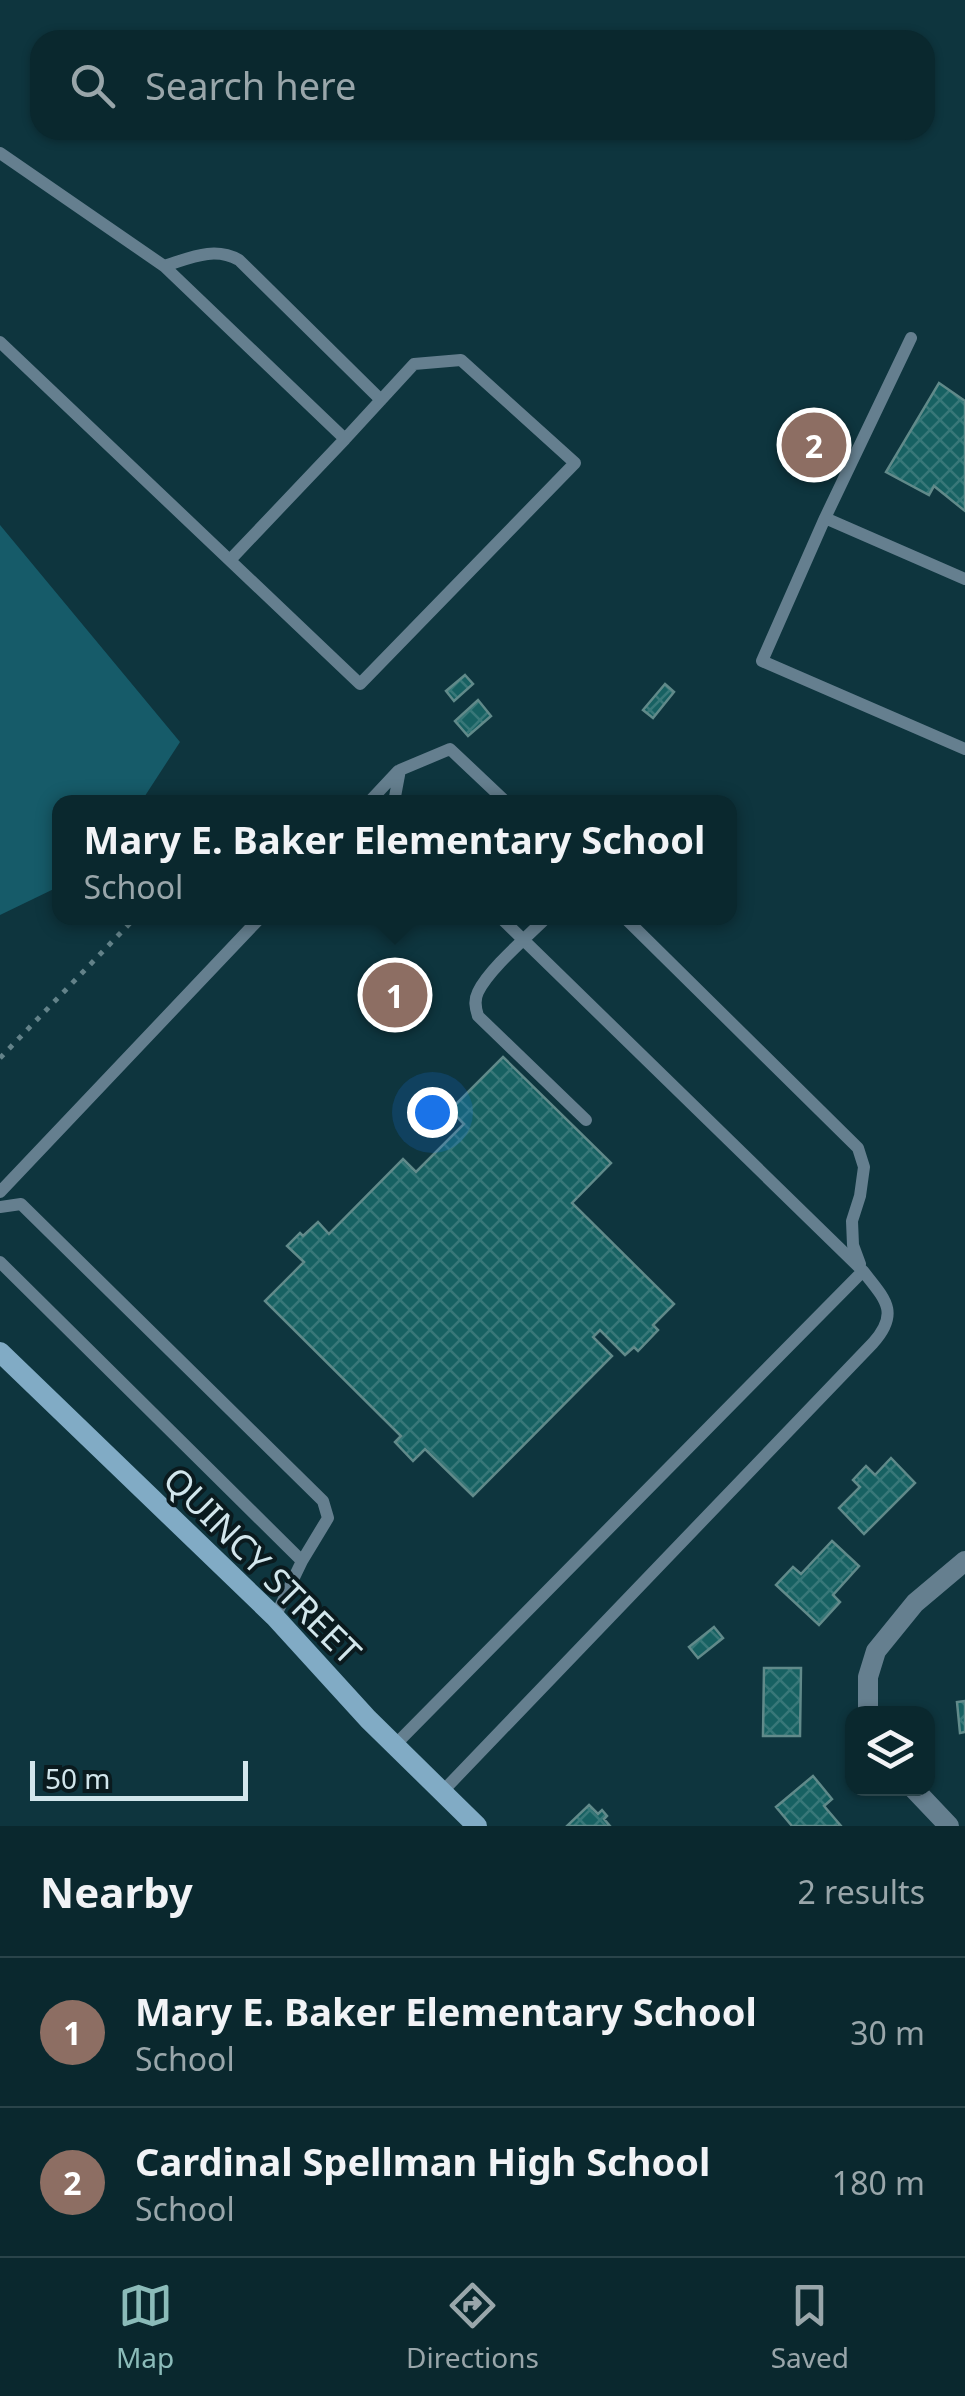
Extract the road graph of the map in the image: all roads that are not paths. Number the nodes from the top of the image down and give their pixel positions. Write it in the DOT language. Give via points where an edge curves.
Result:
graph roads {
  1 [pos="0,152"];
  2 [pos="164,266"];
  3 [pos="910,338"];
  4 [pos="0,342"];
  5 [pos="381,400"];
  6 [pos="345,439"];
  7 [pos="825,518"];
  8 [pos="230,560"];
  9 [pos="965,579"];
  10 [pos="965,749"];
  11 [pos="400,770"];
  12 [pos="376,795"];
  13 [pos="395,795"];
  14 [pos="498,795"];
  15 [pos="253,925"];
  16 [pos="508,925"];
  17 [pos="539,925"];
  18 [pos="632,925"];
  19 [pos="524,940"];
  20 [pos="586,1120"];
  21 [pos="0,1192"];
  22 [pos="0,1207"];
  23 [pos="0,1262"];
  24 [pos="863,1271"];
  25 [pos="0,1352"];
  26 [pos="302,1561"];
  27 [pos="965,1561"];
  28 [pos="276,1617"];
  29 [pos="868,1706"];
  30 [pos="395,1745"];
  31 [pos="442,1792"];
  32 [pos="921,1796"];
  33 [pos="477,1826"];
  34 [pos="949,1826"];
  1 -- 2 [label="lane"];
  2 -- 5 [label="lane" via="205,253 239,260"];
  2 -- 6 [label="lane"];
  3 -- 7 [label="lane"];
  4 -- 8 [label="lane"];
  5 -- 6 [label="lane"];
  5 -- 8 [label="lane" via="414,364 461,360 575,463 360,684"];
  6 -- 8 [label="lane"];
  7 -- 9 [label="lane"];
  7 -- 10 [label="lane" via="762,661"];
  11 -- 12 [label="lane"];
  11 -- 13 [label="lane"];
  11 -- 14 [label="lane" via="450,750"];
  15 -- 21 [label="lane"];
  16 -- 19 [label="lane"];
  17 -- 19 [label="lane"];
  18 -- 24 [label="lane" via="858,1148 864,1167 852,1233"];
  19 -- 20 [label="lane" via="478,992 478,1016"];
  19 -- 24 [label="lane"];
  22 -- 26 [label="lane" via="20,1204 323,1500 328,1518"];
  23 -- 26 [label="lane"];
  24 -- 30 [label="lane"];
  24 -- 31 [label="lane" via="888,1305 885,1330"];
  25 -- 28 [label="main road, QUINCY STREET"];
  26 -- 28 [label="lane"];
  27 -- 29 [label="street" via="915,1604 876,1651"];
  28 -- 30 [label="main road, QUINCY STREET"];
  30 -- 31 [label="main road, QUINCY STREET"];
  31 -- 33 [label="main road, QUINCY STREET"];
  32 -- 34 [label="street"];
}
